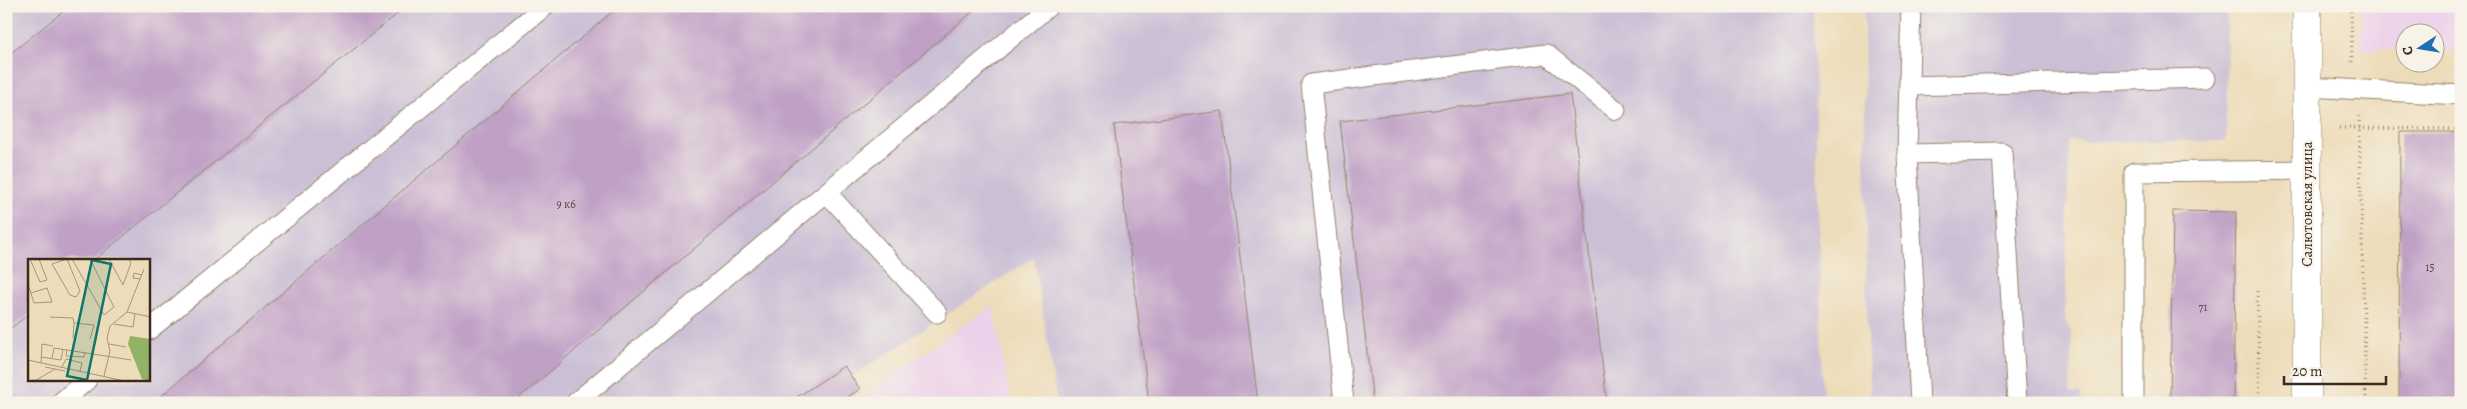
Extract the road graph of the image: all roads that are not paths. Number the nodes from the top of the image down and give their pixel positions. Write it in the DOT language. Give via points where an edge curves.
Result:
graph roads {
  1 [pos="545,6"];
  2 [pos="1049,6"];
  3 [pos="1911,6"];
  4 [pos="2308,6"];
  5 [pos="2205,78"];
  6 [pos="1909,86"];
  7 [pos="2307,87"];
  8 [pos="2461,95"];
  9 [pos="1616,110"];
  10 [pos="1907,154"];
  11 [pos="2307,170"];
  12 [pos="828,193"];
  13 [pos="936,312"];
  14 [pos="150,329"];
  15 [pos="85,382"];
  16 [pos="60,403"];
  17 [pos="575,403"];
  18 [pos="1344,403"];
  19 [pos="1920,403"];
  20 [pos="2017,403"];
  21 [pos="2134,403"];
  22 [pos="2307,403"];
  1 -- 14 [label="lane"];
  2 -- 12 [label="lane"];
  3 -- 6 [label="lane"];
  4 -- 7 [label="street, Салютовская улица"];
  5 -- 6 [label="lane"];
  6 -- 10 [label="lane"];
  7 -- 8 [label="lane"];
  7 -- 11 [label="street, Салютовская улица"];
  9 -- 18 [label="lane" via="1546,54 1311,84"];
  10 -- 19 [label="lane"];
  10 -- 20 [label="lane" via="2002,152"];
  11 -- 21 [label="lane" via="2134,172"];
  11 -- 22 [label="street, Салютовская улица"];
  12 -- 13 [label="lane"];
  12 -- 17 [label="lane"];
  15 -- 16 [label="lane"];
}
